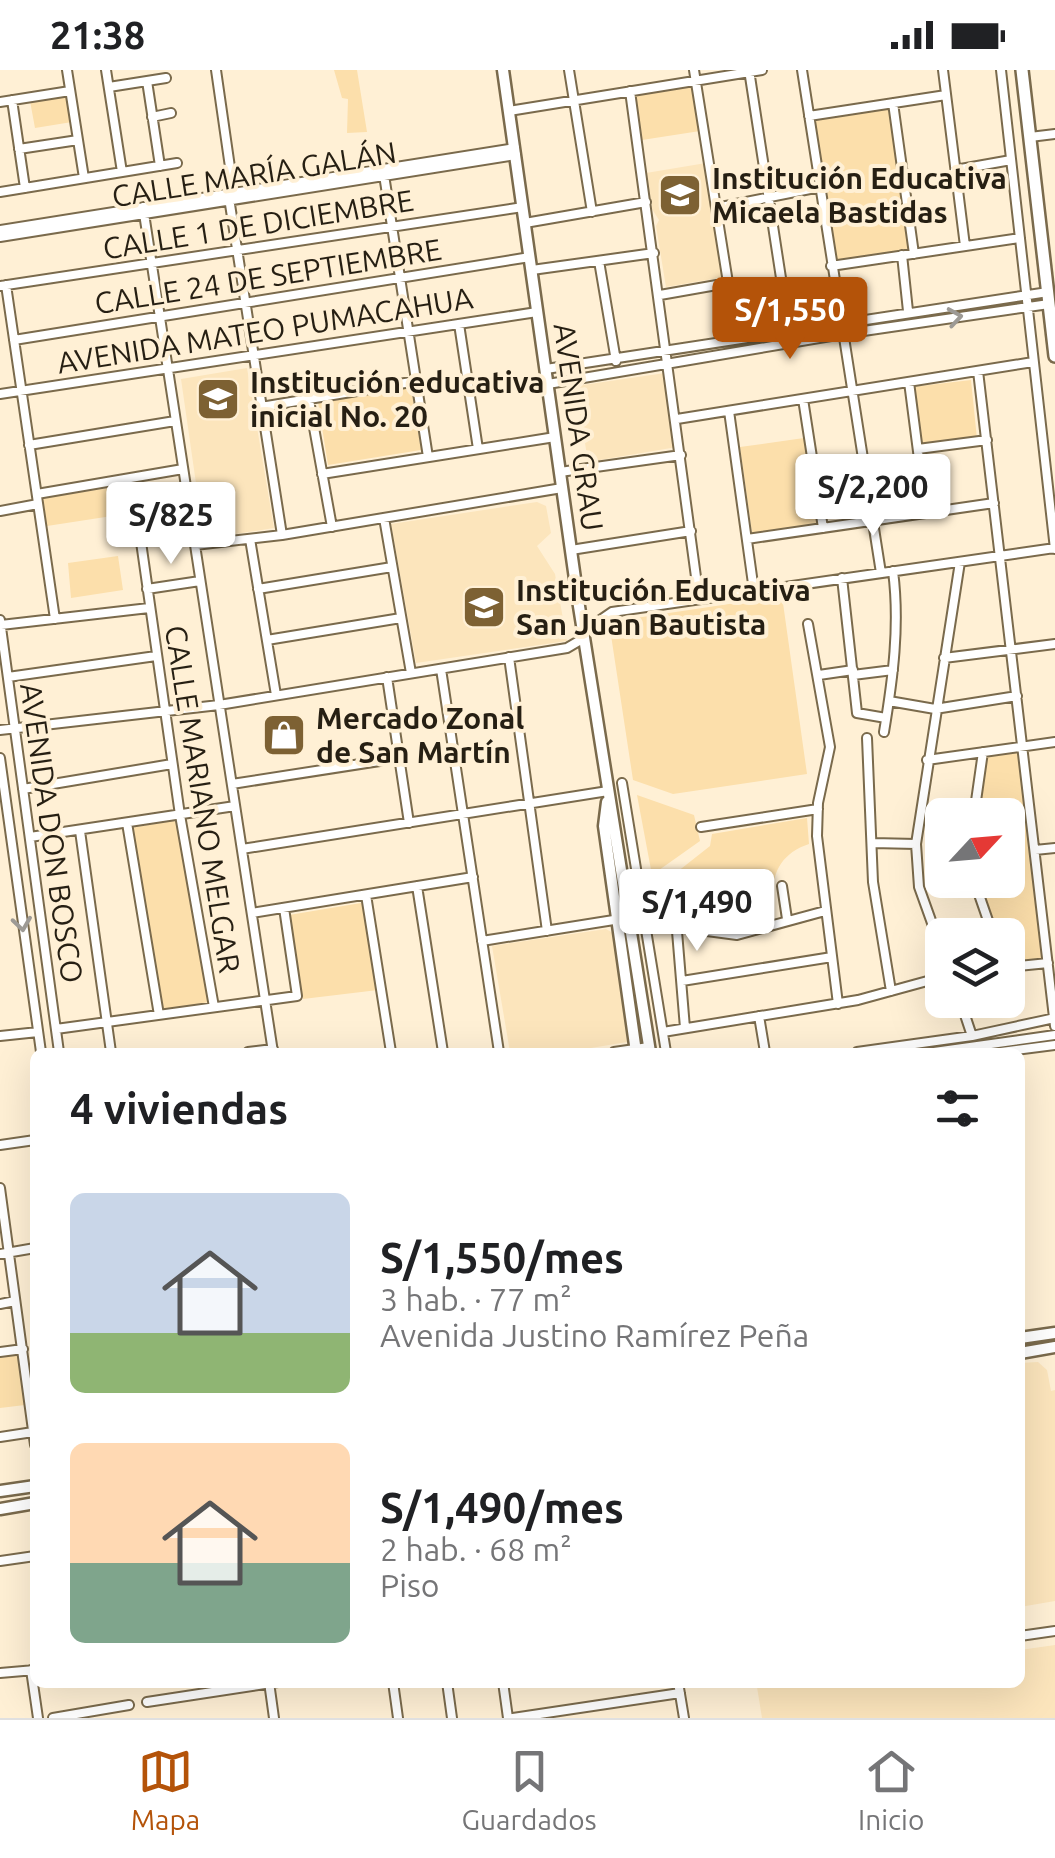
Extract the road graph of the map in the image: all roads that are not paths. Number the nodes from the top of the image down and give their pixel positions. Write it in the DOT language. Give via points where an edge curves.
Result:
graph roads {
  1 [pos="67,70"];
  2 [pos="106,70"];
  3 [pos="216,70"];
  4 [pos="503,70"];
  5 [pos="569,70"];
  6 [pos="694,70"];
  7 [pos="762,70"];
  8 [pos="802,70"];
  9 [pos="943,70"];
  10 [pos="1000,70"];
  11 [pos="1022,70"];
  12 [pos="749,71"];
  13 [pos="166,78"];
  14 [pos="147,81"];
  15 [pos="696,81"];
  16 [pos="108,87"];
  17 [pos="70,91"];
  18 [pos="630,92"];
  19 [pos="946,95"];
  20 [pos="12,100"];
  21 [pos="573,101"];
  22 [pos="0,102"];
  23 [pos="893,103"];
  24 [pos="509,111"];
  25 [pos="172,114"];
  26 [pos="809,116"];
  27 [pos="152,117"];
  28 [pos="1055,134"];
  29 [pos="1030,137"];
  30 [pos="78,140"];
  31 [pos="19,149"];
  32 [pos="515,152"];
  33 [pos="1011,160"];
  34 [pos="178,163"];
  35 [pos="160,166"];
  36 [pos="955,170"];
  37 [pos="122,172"];
  38 [pos="383,173"];
  39 [pos="84,178"];
  40 [pos="820,187"];
  41 [pos="25,188"];
  42 [pos="0,192"];
  43 [pos="230,194"];
  44 [pos="768,198"];
  45 [pos="646,202"];
  46 [pos="523,207"];
  47 [pos="716,208"];
  48 [pos="144,211"];
  49 [pos="592,212"];
  50 [pos="525,223"];
  51 [pos="392,227"];
  52 [pos="0,234"];
  53 [pos="1020,238"];
  54 [pos="964,246"];
  55 [pos="236,250"];
  56 [pos="654,252"];
  57 [pos="914,254"];
  58 [pos="902,256"];
  59 [pos="530,257"];
  60 [pos="599,260"];
  61 [pos="151,263"];
  62 [pos="832,266"];
  63 [pos="532,270"];
  64 [pos="400,278"];
  65 [pos="728,283"];
  66 [pos="3,285"];
  67 [pos="1025,294"];
  68 [pos="660,295"];
  69 [pos="1049,298"];
  70 [pos="245,302"];
  71 [pos="1026,306"];
  72 [pos="538,312"];
  73 [pos="908,312"];
  74 [pos="159,315"];
  75 [pos="841,322"];
  76 [pos="458,324"];
  77 [pos="789,330"];
  78 [pos="408,331"];
  79 [pos="843,334"];
  80 [pos="736,338"];
  81 [pos="14,340"];
  82 [pos="666,352"];
  83 [pos="252,355"];
  84 [pos="1055,356"];
  85 [pos="616,360"];
  86 [pos="668,362"];
  87 [pos="1033,362"];
  88 [pos="167,368"];
  89 [pos="546,369"];
  90 [pos="978,371"];
  91 [pos="416,381"];
  92 [pos="909,382"];
  93 [pos="548,384"];
  94 [pos="21,390"];
  95 [pos="855,391"];
  96 [pos="0,394"];
  97 [pos="803,399"];
  98 [pos="310,400"];
  99 [pos="261,407"];
  100 [pos="729,411"];
  101 [pos="677,419"];
  102 [pos="175,421"];
  103 [pos="555,437"];
  104 [pos="986,440"];
  105 [pos="29,445"];
  106 [pos="478,449"];
  107 [pos="918,449"];
  108 [pos="681,456"];
  109 [pos="428,457"];
  110 [pos="183,470"];
  111 [pos="560,472"];
  112 [pos="322,474"];
  113 [pos="132,479"];
  114 [pos="562,488"];
  115 [pos="37,499"];
  116 [pos="994,503"];
  117 [pos="0,511"];
  118 [pos="926,513"];
  119 [pos="384,518"];
  120 [pos="872,520"];
  121 [pos="332,526"];
  122 [pos="823,528"];
  123 [pos="690,531"];
  124 [pos="282,535"];
  125 [pos="250,539"];
  126 [pos="747,539"];
  127 [pos="195,545"];
  128 [pos="1055,548"];
  129 [pos="571,550"];
  130 [pos="1001,556"];
  131 [pos="960,562"];
  132 [pos="392,567"];
  133 [pos="892,571"];
  134 [pos="881,573"];
  135 [pos="842,578"];
  136 [pos="200,581"];
  137 [pos="147,589"];
  138 [pos="258,589"];
  139 [pos="754,591"];
  140 [pos="699,598"];
  141 [pos="150,608"];
  142 [pos="401,618"];
  143 [pos="55,619"];
  144 [pos="0,623"];
  145 [pos="808,624"];
  146 [pos="584,632"];
  147 [pos="267,640"];
  148 [pos="1055,644"];
  149 [pos="1011,650"];
  150 [pos="156,656"];
  151 [pos="509,657"];
  152 [pos="944,658"];
  153 [pos="440,668"];
  154 [pos="894,670"];
  155 [pos="853,672"];
  156 [pos="410,674"];
  157 [pos="819,675"];
  158 [pos="8,677"];
  159 [pos="387,677"];
  160 [pos="276,695"];
  161 [pos="1016,696"];
  162 [pos="890,701"];
  163 [pos="219,704"];
  164 [pos="936,709"];
  165 [pos="164,710"];
  166 [pos="886,718"];
  167 [pos="15,729"];
  168 [pos="0,730"];
  169 [pos="884,732"];
  170 [pos="866,738"];
  171 [pos="1055,742"];
  172 [pos="1022,746"];
  173 [pos="983,752"];
  174 [pos="0,758"];
  175 [pos="399,758"];
  176 [pos="927,760"];
  177 [pos="172,764"];
  178 [pos="622,783"];
  179 [pos="232,784"];
  180 [pos="23,789"];
  181 [pos="608,791"];
  182 [pos="976,798"];
  183 [pos="530,804"];
  184 [pos="235,806"];
  185 [pos="818,809"];
  186 [pos="180,815"];
  187 [pos="464,815"];
  188 [pos="127,823"];
  189 [pos="409,823"];
  190 [pos="701,827"];
  191 [pos="80,830"];
  192 [pos="30,837"];
  193 [pos="5,839"];
  194 [pos="872,842"];
  195 [pos="916,844"];
  196 [pos="1055,848"];
  197 [pos="242,849"];
  198 [pos="1034,850"];
  199 [pos="473,878"];
  200 [pos="673,884"];
  201 [pos="417,886"];
  202 [pos="782,886"];
  203 [pos="366,895"];
  204 [pos="284,908"];
  205 [pos="825,911"];
  206 [pos="252,914"];
  207 [pos="630,918"];
  208 [pos="930,918"];
  209 [pos="787,919"];
  210 [pos="616,920"];
  211 [pos="677,927"];
  212 [pos="547,931"];
  213 [pos="482,941"];
  214 [pos="832,958"];
  215 [pos="1048,963"];
  216 [pos="1025,965"];
  217 [pos="682,981"];
  218 [pos="925,982"];
  219 [pos="891,991"];
  220 [pos="265,1000"];
  221 [pos="838,1004"];
  222 [pos="214,1007"];
  223 [pos="159,1015"];
  224 [pos="759,1016"];
  225 [pos="966,1018"];
  226 [pos="1055,1021"];
  227 [pos="107,1022"];
  228 [pos="685,1028"];
  229 [pos="56,1030"];
  230 [pos="38,1032"];
  231 [pos="663,1032"];
  232 [pos="1055,1035"];
  233 [pos="0,1036"];
  234 [pos="972,1036"];
  235 [pos="1055,1045"];
  236 [pos="40,1048"];
  237 [pos="58,1048"];
  238 [pos="110,1048"];
  239 [pos="273,1048"];
  240 [pos="390,1048"];
  241 [pos="442,1048"];
  242 [pos="497,1048"];
  243 [pos="636,1048"];
  244 [pos="649,1048"];
  245 [pos="665,1048"];
  246 [pos="764,1048"];
  247 [pos="886,1048"];
  248 [pos="962,1048"];
  249 [pos="1025,1049"];
  250 [pos="30,1141"];
  251 [pos="0,1145"];
  252 [pos="0,1188"];
  253 [pos="1,1201"];
  254 [pos="30,1249"];
  255 [pos="5,1253"];
  256 [pos="16,1301"];
  257 [pos="0,1304"];
  258 [pos="1055,1333"];
  259 [pos="1025,1337"];
  260 [pos="1055,1347"];
  261 [pos="22,1349"];
  262 [pos="0,1352"];
  263 [pos="1025,1352"];
  264 [pos="30,1382"];
  265 [pos="30,1432"];
  266 [pos="0,1437"];
  267 [pos="30,1487"];
  268 [pos="0,1491"];
  269 [pos="30,1505"];
  270 [pos="0,1508"];
  271 [pos="30,1557"];
  272 [pos="0,1561"];
  273 [pos="1055,1631"];
  274 [pos="1025,1635"];
  275 [pos="30,1670"];
  276 [pos="0,1673"];
  277 [pos="35,1688"];
  278 [pos="237,1688"];
  279 [pos="270,1688"];
  280 [pos="394,1688"];
  281 [pos="448,1688"];
  282 [pos="504,1688"];
  283 [pos="679,1688"];
  284 [pos="680,1693"];
  285 [pos="146,1702"];
  286 [pos="129,1705"];
  287 [pos="572,1714"];
  288 [pos="76,1716"];
  289 [pos="38,1718"];
  290 [pos="52,1718"];
  291 [pos="274,1718"];
  292 [pos="397,1718"];
  293 [pos="452,1718"];
  294 [pos="511,1718"];
  295 [pos="684,1718"];
  1 -- 17 [label="street"];
  2 -- 16 [label="street"];
  3 -- 43 [label="street"];
  4 -- 24 [label="main road, AVENIDA GRAU"];
  5 -- 21 [label="street"];
  6 -- 15 [label="street"];
  7 -- 12 [label="street"];
  8 -- 26 [label="street"];
  9 -- 19 [label="street"];
  10 -- 33 [label="street"];
  11 -- 29 [label="highway"];
  12 -- 15 [label="street"];
  12 -- 44 [label="street"];
  13 -- 14 [label="street"];
  14 -- 16 [label="street"];
  14 -- 27 [label="street"];
  15 -- 18 [label="street"];
  15 -- 47 [label="street"];
  16 -- 37 [label="street"];
  17 -- 20 [label="street"];
  17 -- 30 [label="street"];
  18 -- 21 [label="street"];
  18 -- 45 [label="street"];
  19 -- 23 [label="street"];
  19 -- 36 [label="street"];
  20 -- 22 [label="street"];
  20 -- 31 [label="street"];
  21 -- 24 [label="street"];
  21 -- 49 [label="street"];
  23 -- 26 [label="street"];
  23 -- 57 [label="street"];
  24 -- 32 [label="main road, AVENIDA GRAU"];
  25 -- 27 [label="street"];
  26 -- 40 [label="street"];
  27 -- 35 [label="street"];
  28 -- 29 [label="street"];
  29 -- 69 [label="highway"];
  30 -- 31 [label="street"];
  30 -- 39 [label="street"];
  31 -- 41 [label="street"];
  32 -- 38 [label="street, CALLE MARÍA GALÁN"];
  32 -- 46 [label="main road, AVENIDA GRAU"];
  33 -- 36 [label="street"];
  33 -- 53 [label="street"];
  34 -- 35 [label="street"];
  35 -- 37 [label="street"];
  36 -- 54 [label="street"];
  37 -- 39 [label="street"];
  38 -- 43 [label="street, CALLE MARÍA GALÁN"];
  38 -- 51 [label="street"];
  39 -- 41 [label="street"];
  40 -- 44 [label="street"];
  40 -- 62 [label="street"];
  41 -- 42 [label="street"];
  43 -- 48 [label="street, CALLE MARÍA GALÁN"];
  43 -- 55 [label="street"];
  44 -- 47 [label="street"];
  44 -- 77 [label="street"];
  45 -- 49 [label="street"];
  45 -- 56 [label="street"];
  46 -- 50 [label="main road, AVENIDA GRAU"];
  46 -- 51 [label="street, CALLE 1 DE DICIEMBRE"];
  47 -- 65 [label="street"];
  48 -- 52 [label="street, CALLE MARÍA GALÁN"];
  48 -- 61 [label="street"];
  49 -- 50 [label="street"];
  50 -- 59 [label="main road, AVENIDA GRAU"];
  51 -- 55 [label="street, CALLE 1 DE DICIEMBRE"];
  51 -- 64 [label="street"];
  53 -- 54 [label="street"];
  53 -- 67 [label="street"];
  54 -- 57 [label="street"];
  55 -- 61 [label="street, CALLE 1 DE DICIEMBRE"];
  55 -- 70 [label="street"];
  56 -- 60 [label="street"];
  56 -- 68 [label="street"];
  57 -- 58 [label="street"];
  58 -- 62 [label="street"];
  58 -- 73 [label="street"];
  59 -- 63 [label="main road, AVENIDA GRAU"];
  59 -- 64 [label="street, CALLE 24 DE SEPTIEMBRE"];
  60 -- 63 [label="street"];
  60 -- 85 [label="street"];
  61 -- 66 [label="street, CALLE 1 DE DICIEMBRE"];
  61 -- 74 [label="street"];
  62 -- 75 [label="street"];
  63 -- 72 [label="main road, AVENIDA GRAU"];
  64 -- 70 [label="street, CALLE 24 DE SEPTIEMBRE"];
  64 -- 78 [label="street"];
  65 -- 68 [label="street"];
  65 -- 80 [label="street"];
  66 -- 81 [label="street"];
  67 -- 69 [label="street"];
  67 -- 71 [label="street"];
  67 -- 73 [label="street"];
  68 -- 82 [label="street"];
  69 -- 71 [label="street"];
  69 -- 84 [label="highway"];
  70 -- 74 [label="street, CALLE 24 DE SEPTIEMBRE"];
  70 -- 83 [label="street"];
  79 -- 71 [label="street, one-way"];
  71 -- 87 [label="street"];
  72 -- 76 [label="street, AVENIDA MATEO PUMACAHUA"];
  72 -- 89 [label="main road, AVENIDA GRAU"];
  73 -- 75 [label="street"];
  74 -- 81 [label="street, CALLE 24 DE SEPTIEMBRE"];
  74 -- 88 [label="street"];
  75 -- 77 [label="street"];
  75 -- 79 [label="street"];
  76 -- 78 [label="street, AVENIDA MATEO PUMACAHUA"];
  76 -- 106 [label="street"];
  77 -- 80 [label="street"];
  78 -- 83 [label="street, AVENIDA MATEO PUMACAHUA"];
  78 -- 91 [label="street"];
  79 -- 86 [label="street"];
  79 -- 95 [label="street"];
  80 -- 82 [label="street"];
  81 -- 94 [label="street"];
  82 -- 85 [label="street"];
  82 -- 86 [label="street"];
  83 -- 88 [label="street, AVENIDA MATEO PUMACAHUA"];
  83 -- 99 [label="street"];
  85 -- 89 [label="street"];
  86 -- 93 [label="street"];
  86 -- 101 [label="street"];
  87 -- 90 [label="street"];
  87 -- 128 [label="street"];
  88 -- 94 [label="street, AVENIDA MATEO PUMACAHUA"];
  88 -- 102 [label="street"];
  89 -- 93 [label="main road, AVENIDA GRAU"];
  90 -- 92 [label="street"];
  90 -- 104 [label="street"];
  91 -- 98 [label="street"];
  91 -- 109 [label="street"];
  92 -- 95 [label="street"];
  92 -- 107 [label="street"];
  93 -- 103 [label="main road, AVENIDA GRAU"];
  94 -- 96 [label="street, AVENIDA MATEO PUMACAHUA"];
  94 -- 105 [label="street"];
  95 -- 97 [label="street"];
  95 -- 120 [label="street"];
  97 -- 100 [label="street"];
  97 -- 122 [label="street"];
  98 -- 99 [label="street"];
  98 -- 112 [label="street"];
  99 -- 124 [label="street"];
  100 -- 101 [label="street"];
  100 -- 126 [label="street"];
  101 -- 108 [label="street"];
  102 -- 105 [label="street"];
  102 -- 110 [label="street"];
  103 -- 106 [label="street"];
  103 -- 111 [label="main road, AVENIDA GRAU"];
  104 -- 107 [label="street"];
  104 -- 116 [label="street"];
  105 -- 115 [label="street"];
  106 -- 109 [label="street"];
  107 -- 118 [label="street"];
  108 -- 111 [label="street"];
  108 -- 123 [label="street"];
  109 -- 112 [label="street"];
  110 -- 113 [label="street"];
  110 -- 127 [label="street"];
  111 -- 114 [label="main road, AVENIDA GRAU"];
  112 -- 121 [label="street"];
  113 -- 115 [label="street"];
  113 -- 137 [label="street, CALLE MARIANO MELGAR"];
  114 -- 119 [label="street"];
  114 -- 129 [label="main road, AVENIDA GRAU"];
  115 -- 117 [label="street"];
  115 -- 143 [label="street"];
  116 -- 118 [label="street"];
  116 -- 130 [label="street"];
  118 -- 120 [label="street"];
  119 -- 121 [label="street"];
  119 -- 132 [label="street"];
  120 -- 122 [label="street"];
  120 -- 134 [label="street"];
  121 -- 124 [label="street"];
  122 -- 126 [label="street"];
  123 -- 129 [label="street"];
  123 -- 140 [label="street"];
  124 -- 125 [label="street"];
  125 -- 127 [label="street"];
  125 -- 138 [label="street"];
  126 -- 139 [label="street"];
  127 -- 136 [label="street"];
  128 -- 130 [label="street"];
  129 -- 146 [label="main road, AVENIDA GRAU"];
  130 -- 131 [label="street"];
  130 -- 149 [label="street"];
  131 -- 133 [label="street"];
  131 -- 152 [label="street"];
  132 -- 138 [label="street"];
  132 -- 142 [label="street"];
  133 -- 134 [label="street"];
  133 -- 154 [label="street"];
  134 -- 135 [label="street"];
  135 -- 139 [label="street"];
  135 -- 155 [label="street"];
  136 -- 137 [label="street"];
  136 -- 163 [label="street"];
  137 -- 141 [label="street, CALLE MARIANO MELGAR"];
  138 -- 147 [label="street"];
  139 -- 140 [label="street"];
  140 -- 146 [label="street" via="612,612"];
  141 -- 143 [label="street"];
  141 -- 150 [label="street, CALLE MARIANO MELGAR"];
  142 -- 147 [label="street"];
  142 -- 156 [label="street"];
  143 -- 144 [label="street"];
  144 -- 158 [label="street, AVENIDA DON BOSCO"];
  145 -- 157 [label="street"];
  146 -- 151 [label="street" via="567,648"];
  146 -- 181 [label="main road, AVENIDA GRAU"];
  147 -- 160 [label="street"];
  148 -- 149 [label="street"];
  149 -- 152 [label="street"];
  149 -- 161 [label="street"];
  150 -- 158 [label="street"];
  150 -- 165 [label="street, CALLE MARIANO MELGAR"];
  151 -- 153 [label="street"];
  151 -- 183 [label="street"];
  152 -- 164 [label="street"];
  153 -- 156 [label="street"];
  153 -- 187 [label="street"];
  154 -- 155 [label="street"];
  154 -- 162 [label="street"];
  155 -- 157 [label="street"];
  155 -- 166 [label="street" via="857,713"];
  156 -- 159 [label="street"];
  157 -- 185 [label="street" via="830,747"];
  158 -- 167 [label="street, AVENIDA DON BOSCO"];
  159 -- 160 [label="street"];
  159 -- 175 [label="street"];
  160 -- 163 [label="street"];
  161 -- 164 [label="street"];
  161 -- 172 [label="street"];
  162 -- 164 [label="street"];
  162 -- 166 [label="street"];
  163 -- 165 [label="street"];
  163 -- 179 [label="street"];
  164 -- 176 [label="street"];
  165 -- 167 [label="street"];
  165 -- 177 [label="street, CALLE MARIANO MELGAR"];
  166 -- 169 [label="street"];
  167 -- 168 [label="street"];
  167 -- 180 [label="street, AVENIDA DON BOSCO"];
  170 -- 194 [label="street"];
  171 -- 172 [label="street"];
  172 -- 173 [label="street"];
  172 -- 198 [label="street"];
  173 -- 176 [label="street"];
  173 -- 182 [label="street"];
  174 -- 193 [label="street, AVENIDA DON BOSCO"];
  175 -- 179 [label="street"];
  175 -- 189 [label="street"];
  176 -- 195 [label="street"];
  177 -- 180 [label="street"];
  177 -- 186 [label="street, CALLE MARIANO MELGAR"];
  178 -- 231 [label="street"];
  179 -- 184 [label="street"];
  180 -- 192 [label="street, AVENIDA DON BOSCO"];
  181 -- 183 [label="street"];
  181 -- 207 [label="main road, AVENIDA GRAU"];
  181 -- 210 [label="main road, AVENIDA GRAU" via="604,826"];
  183 -- 187 [label="street"];
  183 -- 212 [label="street"];
  184 -- 186 [label="street"];
  184 -- 197 [label="street"];
  185 -- 190 [label="street"];
  185 -- 205 [label="street"];
  186 -- 188 [label="street"];
  186 -- 222 [label="street, CALLE MARIANO MELGAR"];
  187 -- 189 [label="street"];
  187 -- 199 [label="street"];
  188 -- 191 [label="street"];
  188 -- 223 [label="street"];
  189 -- 197 [label="street"];
  191 -- 192 [label="street"];
  191 -- 227 [label="street"];
  192 -- 229 [label="street, AVENIDA DON BOSCO"];
  193 -- 230 [label="street, AVENIDA DON BOSCO, one-way"];
  194 -- 195 [label="street"];
  194 -- 219 [label="street"];
  195 -- 208 [label="street" via="919,887"];
  196 -- 198 [label="street"];
  197 -- 206 [label="street"];
  198 -- 215 [label="street"];
  199 -- 201 [label="street"];
  199 -- 213 [label="street"];
  200 -- 211 [label="street"];
  201 -- 203 [label="street"];
  201 -- 241 [label="street"];
  202 -- 209 [label="street"];
  203 -- 204 [label="street"];
  203 -- 240 [label="street"];
  204 -- 206 [label="street"];
  204 -- 220 [label="street" via="298,996"];
  205 -- 209 [label="street"];
  205 -- 214 [label="street"];
  206 -- 220 [label="street"];
  207 -- 210 [label="street"];
  207 -- 244 [label="main road, AVENIDA GRAU"];
  209 -- 211 [label="street" via="738,935"];
  210 -- 212 [label="street"];
  210 -- 243 [label="main road, AVENIDA GRAU"];
  211 -- 217 [label="street"];
  212 -- 213 [label="street"];
  213 -- 242 [label="street"];
  214 -- 217 [label="street"];
  214 -- 221 [label="street"];
  215 -- 216 [label="street"];
  215 -- 226 [label="street"];
  217 -- 228 [label="street"];
  218 -- 219 [label="street"];
  219 -- 221 [label="street"];
  220 -- 222 [label="street"];
  220 -- 239 [label="street"];
  221 -- 224 [label="street"];
  222 -- 223 [label="street"];
  223 -- 227 [label="street"];
  224 -- 228 [label="street"];
  224 -- 246 [label="street"];
  225 -- 234 [label="street"];
  226 -- 234 [label="street"];
  227 -- 229 [label="street"];
  227 -- 238 [label="street"];
  228 -- 231 [label="street"];
  229 -- 237 [label="street, AVENIDA DON BOSCO"];
  230 -- 233 [label="street"];
  230 -- 236 [label="street, AVENIDA DON BOSCO"];
  231 -- 245 [label="street"];
  232 -- 248 [label="street"];
  234 -- 247 [label="street"];
  235 -- 249 [label="street"];
  250 -- 251 [label="street"];
  252 -- 253 [label="street"];
  253 -- 255 [label="street"];
  254 -- 255 [label="street"];
  255 -- 256 [label="street"];
  256 -- 257 [label="street"];
  256 -- 261 [label="street"];
  258 -- 259 [label="main road"];
  260 -- 263 [label="main road"];
  261 -- 262 [label="street"];
  261 -- 264 [label="street"];
  265 -- 266 [label="street"];
  267 -- 268 [label="main road"];
  269 -- 270 [label="main road"];
  271 -- 272 [label="street"];
  273 -- 274 [label="street"];
  275 -- 276 [label="street"];
  277 -- 289 [label="street"];
  278 -- 285 [label="street"];
  279 -- 291 [label="street"];
  280 -- 292 [label="street"];
  281 -- 293 [label="street"];
  282 -- 294 [label="street"];
  283 -- 284 [label="street"];
  284 -- 287 [label="street"];
  284 -- 295 [label="street"];
  286 -- 288 [label="street"];
  287 -- 294 [label="street"];
  288 -- 290 [label="street"];
}
